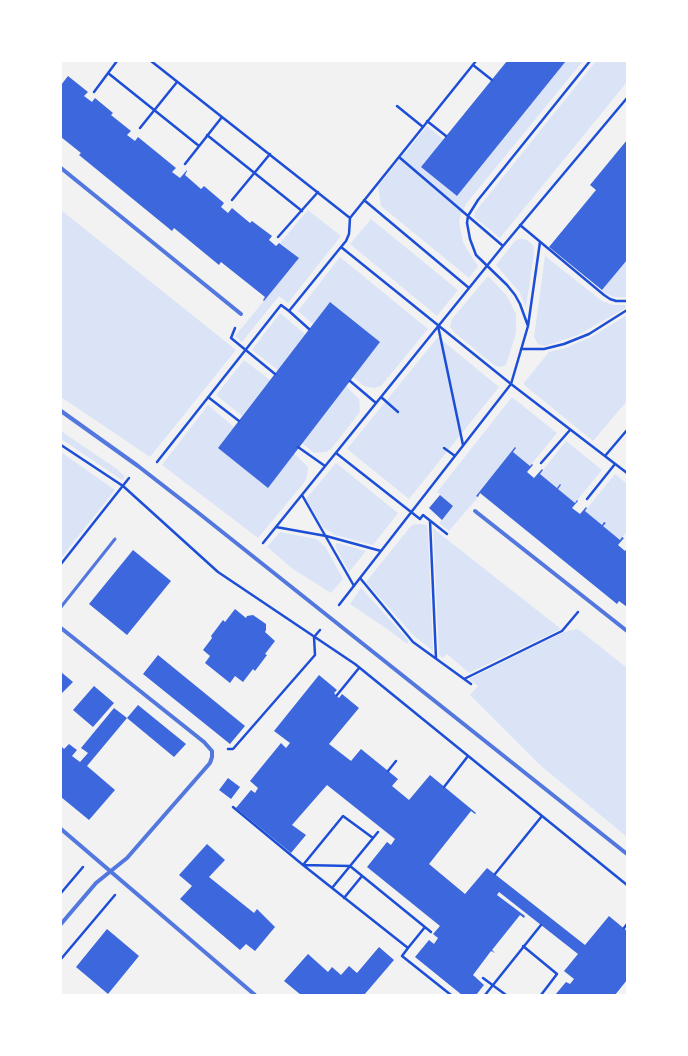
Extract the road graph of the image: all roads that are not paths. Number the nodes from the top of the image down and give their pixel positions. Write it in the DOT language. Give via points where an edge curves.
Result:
graph roads {
  1 [pos="61,168"];
  2 [pos="241,314"];
  3 [pos="61,411"];
  4 [pos="475,511"];
  5 [pos="116,539"];
  6 [pos="61,607"];
  7 [pos="61,628"];
  8 [pos="627,631"];
  9 [pos="61,829"];
  10 [pos="627,854"];
  11 [pos="110,871"];
  12 [pos="61,924"];
  13 [pos="254,995"];
  1 -- 2 [label="street"];
  3 -- 10 [label="street" via="148,473"];
  4 -- 8 [label="street"];
  5 -- 6 [label="lane"];
  7 -- 11 [label="street" via="212,751 210,763 128,858"];
  9 -- 11 [label="street"];
  11 -- 12 [label="street" via="96,883"];
  11 -- 13 [label="street"];
}
